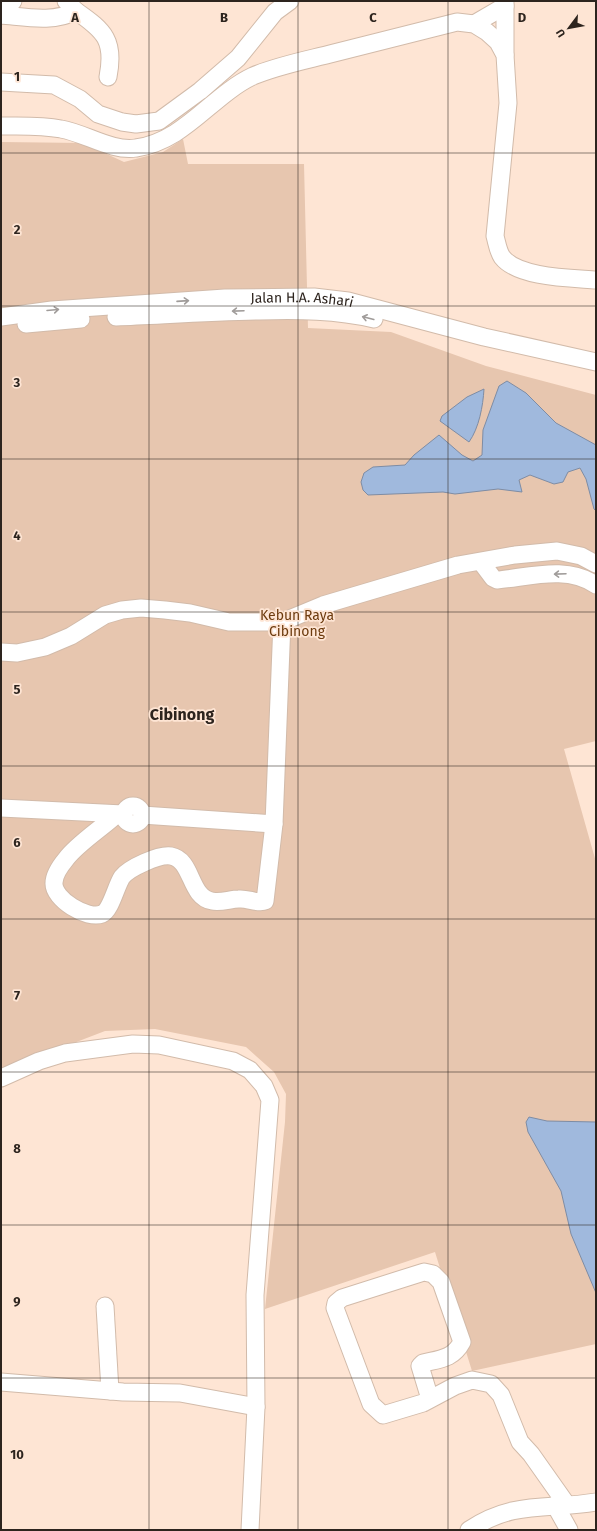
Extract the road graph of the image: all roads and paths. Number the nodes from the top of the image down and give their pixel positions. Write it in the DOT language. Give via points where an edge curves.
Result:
graph roads {
  1 [pos="13,1"];
  2 [pos="290,1"];
  3 [pos="505,4"];
  4 [pos="71,6"];
  5 [pos="271,6"];
  6 [pos="1,15"];
  7 [pos="474,24"];
  8 [pos="505,55"];
  9 [pos="108,77"];
  10 [pos="1,82"];
  11 [pos="1,126"];
  12 [pos="596,280"];
  13 [pos="5,322"];
  14 [pos="558,360"];
  15 [pos="596,362"];
  16 [pos="596,373"];
  17 [pos="481,562"];
  18 [pos="596,564"];
  19 [pos="596,585"];
  20 [pos="282,622"];
  21 [pos="1,652"];
  22 [pos="1,808"];
  23 [pos="120,815"];
  24 [pos="274,824"];
  25 [pos="1,1078"];
  26 [pos="105,1306"];
  27 [pos="1,1382"];
  28 [pos="110,1392"];
  29 [pos="430,1399"];
  30 [pos="256,1406"];
  31 [pos="596,1502"];
  32 [pos="561,1505"];
  33 [pos="250,1530"];
  34 [pos="469,1530"];
  35 [pos="568,1530"];
  1 -- 6 [label="street"];
  2 -- 5 [label="street"];
  3 -- 7 [label="street"];
  3 -- 8 [label="street"];
  4 -- 6 [label="street" via="65,17"];
  4 -- 9 [label="street" via="100,29 111,49"];
  5 -- 10 [label="street" via="238,58 200,91 159,121 136,124 122,122 98,114 80,99 54,85"];
  7 -- 8 [label="street" via="492,37"];
  7 -- 11 [label="street" via="458,22 269,70 232,88 181,130 151,145 120,148 61,129"];
  8 -- 12 [label="street" via="508,103 495,236 499,250 508,262 531,272"];
  13 -- 14 [label="street, Jalan H.A. Ashari" via="347,307 511,356"];
  14 -- 15 [label="street, Jalan H.A. Ashari"];
  14 -- 16 [label="street, Jalan H.A. Ashari"];
  17 -- 18 [label="street" via="515,555 557,551 581,556"];
  19 -- 17 [label="street, one-way" via="568,573 498,580 493,578"];
  17 -- 20 [label="street" via="458,565 323,605"];
  20 -- 21 [label="street" via="228,622 190,613 134,609 105,615 71,636 45,647 17,653"];
  20 -- 24 [label="street"];
  22 -- 23 [label="street"];
  23 -- 24 [label="street" via="133,824 140,820 142,815"];
  23 -- 24 [label="street" via="68,856 58,869 54,882 56,891 67,904 92,915 102,914 108,909 123,876 161,855 179,860 200,894 210,901 266,901"];
  25 -- 30 [label="street" via="39,1061 65,1053 146,1044 232,1061 250,1070 264,1086 270,1100 255,1295"];
  26 -- 28 [label="street"];
  27 -- 28 [label="street"];
  28 -- 30 [label="street" via="180,1393"];
  29 -- 29 [label="street" via="383,1414 375,1409 335,1308 336,1303 342,1298 424,1272 433,1274 441,1282 462,1342 457,1352 451,1356 420,1366"];
  29 -- 32 [label="street" via="472,1380 491,1384 501,1395 520,1442 531,1454"];
  30 -- 33 [label="street"];
  31 -- 32 [label="street"];
  32 -- 34 [label="street" via="522,1508 494,1515"];
  32 -- 35 [label="street"];
}
